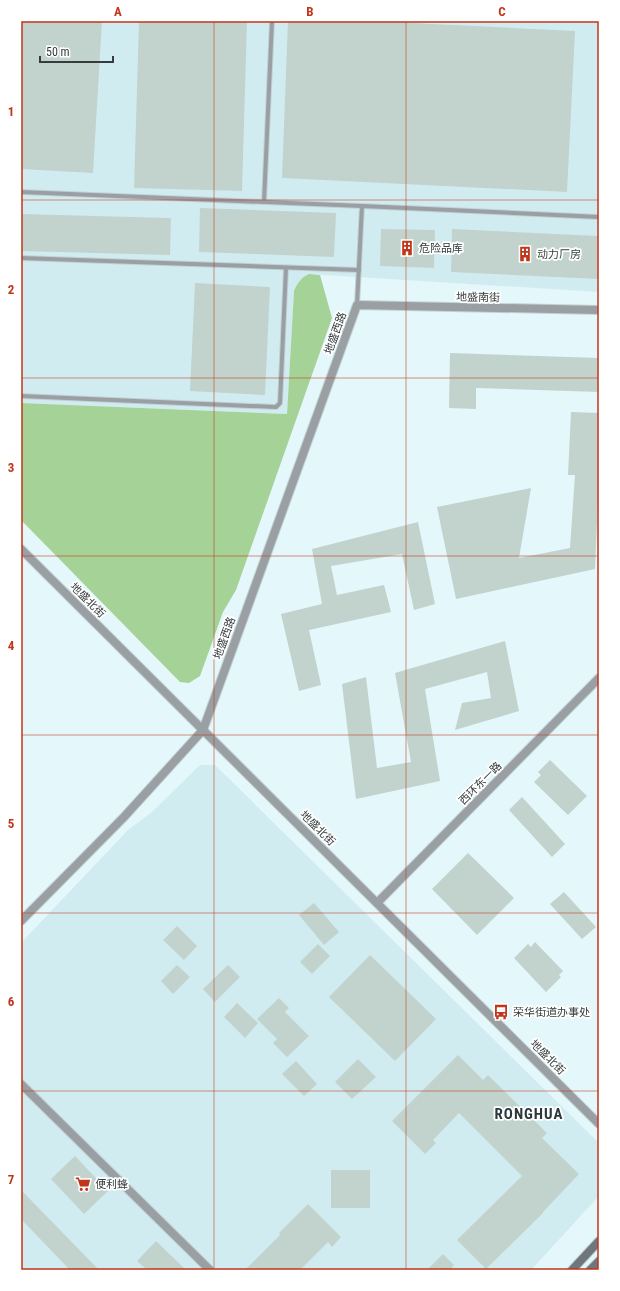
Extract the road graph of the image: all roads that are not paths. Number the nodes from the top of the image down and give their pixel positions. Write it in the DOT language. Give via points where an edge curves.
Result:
graph roads {
  1 [pos="272,21"];
  2 [pos="21,192"];
  3 [pos="264,202"];
  4 [pos="362,206"];
  5 [pos="599,217"];
  6 [pos="21,258"];
  7 [pos="286,268"];
  8 [pos="359,270"];
  9 [pos="357,305"];
  10 [pos="599,310"];
  11 [pos="21,396"];
  12 [pos="21,549"];
  13 [pos="599,678"];
  14 [pos="203,730"];
  15 [pos="377,903"];
  16 [pos="21,921"];
  17 [pos="21,1084"];
  18 [pos="599,1124"];
  19 [pos="599,1241"];
  20 [pos="599,1261"];
  21 [pos="210,1270"];
  22 [pos="572,1270"];
  23 [pos="590,1270"];
  1 -- 3 [label="lane"];
  2 -- 3 [label="lane"];
  3 -- 4 [label="lane"];
  4 -- 5 [label="lane"];
  4 -- 8 [label="lane"];
  6 -- 7 [label="lane"];
  7 -- 8 [label="lane"];
  7 -- 11 [label="lane" via="280,403 276,407"];
  8 -- 9 [label="lane"];
  9 -- 10 [label="street, 地盛南街"];
  9 -- 14 [label="street, 地盛西路"];
  12 -- 14 [label="street, 地盛北街"];
  13 -- 15 [label="street, 西环东一路"];
  14 -- 15 [label="street, 地盛北街"];
  14 -- 16 [label="street, 地盛西路" via="124,817"];
  15 -- 18 [label="street, 地盛北街"];
  17 -- 21 [label="street"];
  19 -- 22 [label="main road"];
  20 -- 23 [label="main road"];
}
